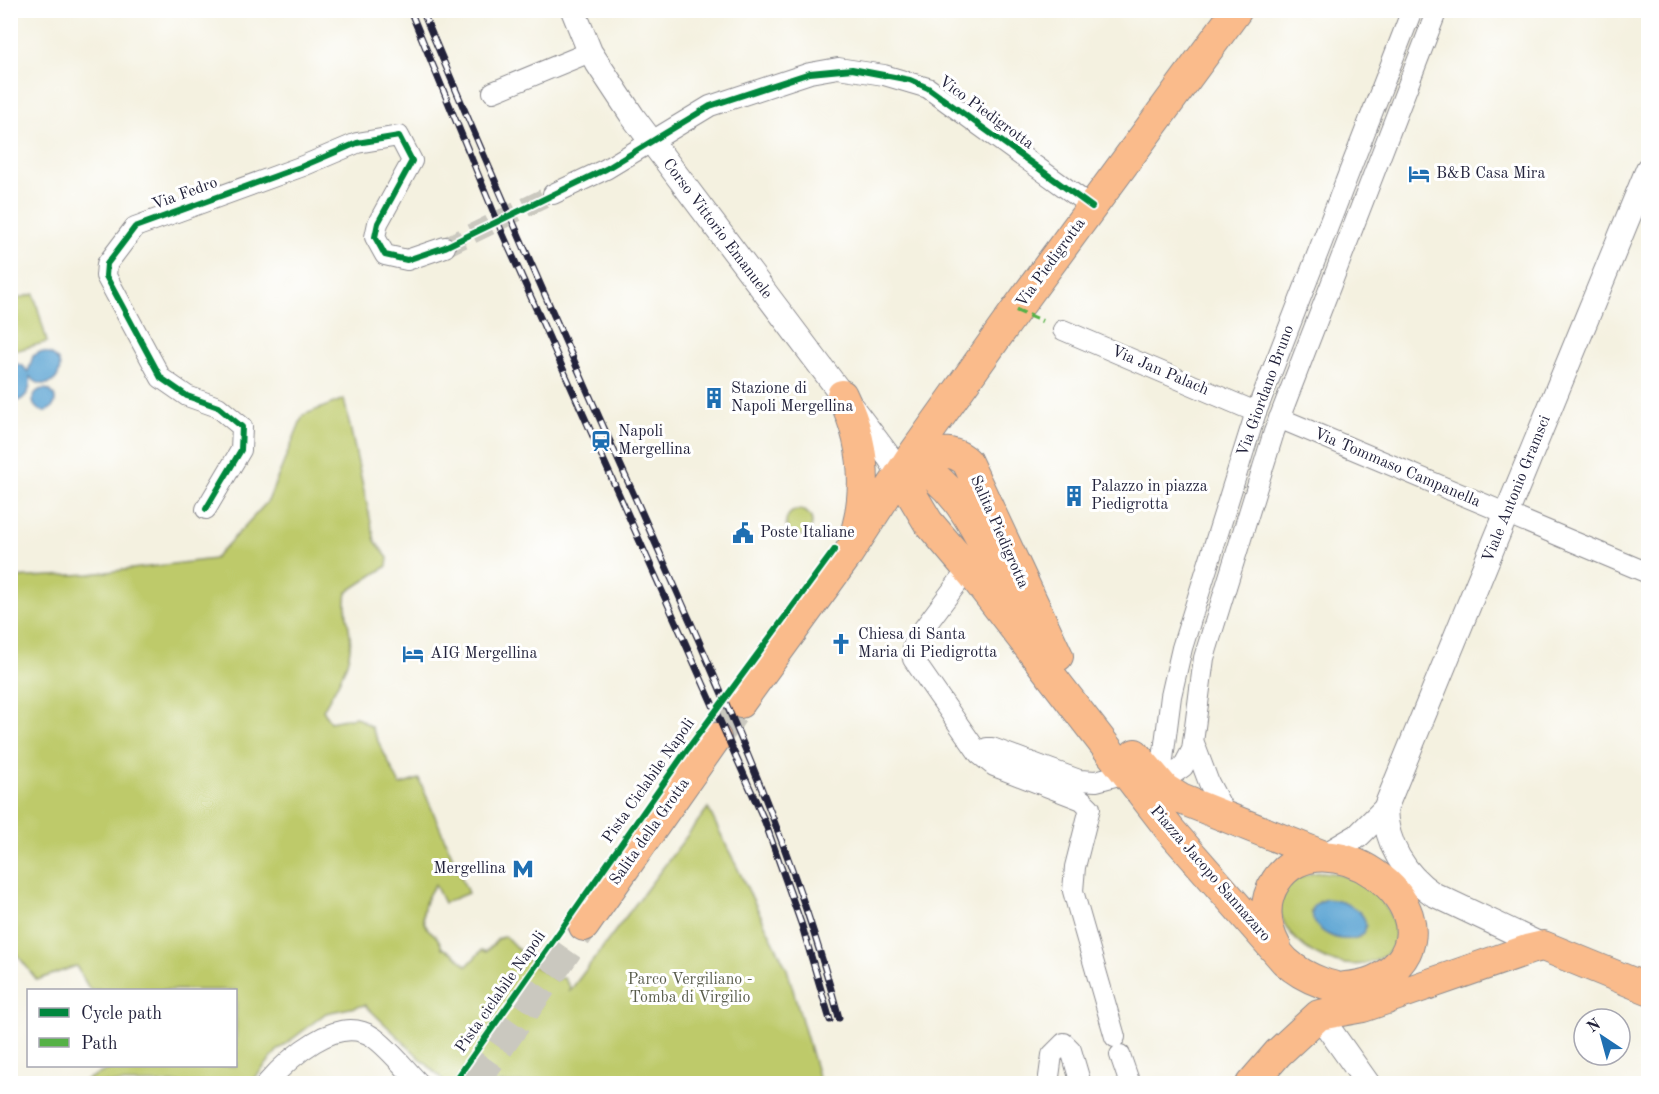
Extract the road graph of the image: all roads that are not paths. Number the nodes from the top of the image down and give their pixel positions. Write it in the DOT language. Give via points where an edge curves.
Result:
graph roads {
  1 [pos="573,10"];
  2 [pos="1237,10"];
  3 [pos="1412,10"];
  4 [pos="1437,10"];
  5 [pos="590,52"];
  6 [pos="493,92"];
  7 [pos="651,143"];
  8 [pos="1648,169"];
  9 [pos="553,194"];
  10 [pos="1092,207"];
  11 [pos="445,247"];
  12 [pos="1063,330"];
  13 [pos="842,395"];
  14 [pos="1256,412"];
  15 [pos="1279,418"];
  16 [pos="875,439"];
  17 [pos="904,467"];
  18 [pos="206,509"];
  19 [pos="1506,513"];
  20 [pos="972,524"];
  21 [pos="940,536"];
  22 [pos="848,554"];
  23 [pos="968,569"];
  24 [pos="1648,573"];
  25 [pos="1058,656"];
  26 [pos="740,703"];
  27 [pos="716,738"];
  28 [pos="1194,743"];
  29 [pos="980,754"];
  30 [pos="1143,779"];
  31 [pos="1385,809"];
  32 [pos="1227,817"];
  33 [pos="1324,856"];
  34 [pos="584,926"];
  35 [pos="1543,946"];
  36 [pos="1403,957"];
  37 [pos="1285,961"];
  38 [pos="1341,988"];
  39 [pos="1648,989"];
  40 [pos="1387,999"];
  41 [pos="1319,1015"];
  42 [pos="266,1083"];
  43 [pos="420,1083"];
  44 [pos="1048,1083"];
  45 [pos="1081,1083"];
  46 [pos="1130,1083"];
  47 [pos="1251,1083"];
  48 [pos="1368,1083"];
  1 -- 5 [label="street, Corso Vittorio Emanuele"];
  2 -- 10 [label="main road, Via Piedigrotta"];
  3 -- 14 [label="street, Via Giordano Bruno"];
  4 -- 15 [label="street"];
  5 -- 6 [label="street"];
  5 -- 7 [label="street, Corso Vittorio Emanuele"];
  7 -- 9 [label="street"];
  7 -- 10 [label="street, Vico Piedigrotta" via="699,111 722,101 810,73 852,69 910,80 928,88"];
  7 -- 13 [label="street, Corso Vittorio Emanuele"];
  8 -- 19 [label="street, Viale Antonio Gramsci"];
  10 -- 17 [label="main road, Via Piedigrotta"];
  11 -- 18 [label="street, Via Fedro" via="407,260 384,255 375,237 378,223 412,161 399,136 357,143 135,227 107,264 105,276 125,316 161,378 187,396 218,407 242,427 241,450"];
  12 -- 14 [label="street, Via Jan Palach"];
  13 -- 16 [label="street, Corso Vittorio Emanuele"];
  13 -- 22 [label="main road" via="856,428 863,465 862,506"];
  14 -- 30 [label="street, Via Giordano Bruno"];
  15 -- 19 [label="street, Via Tommaso Campanella"];
  15 -- 28 [label="street" via="1204,658"];
  16 -- 17 [label="street, Salita Piedigrotta"];
  17 -- 20 [label="main road, Salita Piedigrotta" via="940,478"];
  17 -- 21 [label="main road, Salita Piedigrotta" via="915,504"];
  17 -- 22 [label="main road, Via Piedigrotta"];
  17 -- 25 [label="main road, Salita Piedigrotta" via="946,452 967,462"];
  19 -- 24 [label="street, Via Tommaso Campanella"];
  19 -- 31 [label="street, Viale Antonio Gramsci"];
  20 -- 21 [label="main road" via="971,536 961,542"];
  20 -- 25 [label="main road, Salita Piedigrotta" via="1015,600"];
  21 -- 23 [label="main road, Salita Piedigrotta"];
  22 -- 26 [label="main road"];
  23 -- 29 [label="street" via="918,636 912,652 916,667"];
  23 -- 30 [label="main road, Salita Piedigrotta"];
  25 -- 30 [label="main road, Salita Piedigrotta"];
  27 -- 34 [label="main road, Salita della Grotta"];
  28 -- 30 [label="street" via="1183,767"];
  28 -- 32 [label="street"];
  29 -- 30 [label="street" via="992,748 1086,781"];
  29 -- 46 [label="street" via="994,766 1089,806 1073,891"];
  30 -- 32 [label="main road, Piazza Jacopo Sannazaro"];
  30 -- 37 [label="main road, Piazza Jacopo Sannazaro" via="1185,849"];
  31 -- 33 [label="street, Piazza Jacopo Sannazaro" via="1358,836"];
  31 -- 35 [label="street" via="1387,831 1396,855 1420,884 1433,894"];
  32 -- 33 [label="main road, Piazza Jacopo Sannazaro"];
  33 -- 36 [label="main road, Piazza Jacopo Sannazaro" via="1358,865 1395,892 1409,924 1410,941"];
  33 -- 37 [label="main road, Piazza Jacopo Sannazaro" via="1293,864 1271,889 1268,928"];
  35 -- 39 [label="main road"];
  35 -- 40 [label="main road"];
  36 -- 38 [label="main road, Piazza Jacopo Sannazaro" via="1378,980"];
  36 -- 40 [label="main road"];
  37 -- 38 [label="main road, Piazza Jacopo Sannazaro" via="1309,979"];
  37 -- 41 [label="main road"];
  38 -- 40 [label="main road, Piazza Jacopo Sannazaro"];
  40 -- 41 [label="main road"];
  41 -- 47 [label="main road"];
  41 -- 48 [label="street"];
  42 -- 43 [label="street" via="316,1040 342,1030 372,1036"];
  44 -- 45 [label="street" via="1052,1054 1064,1043 1071,1050"];
}
